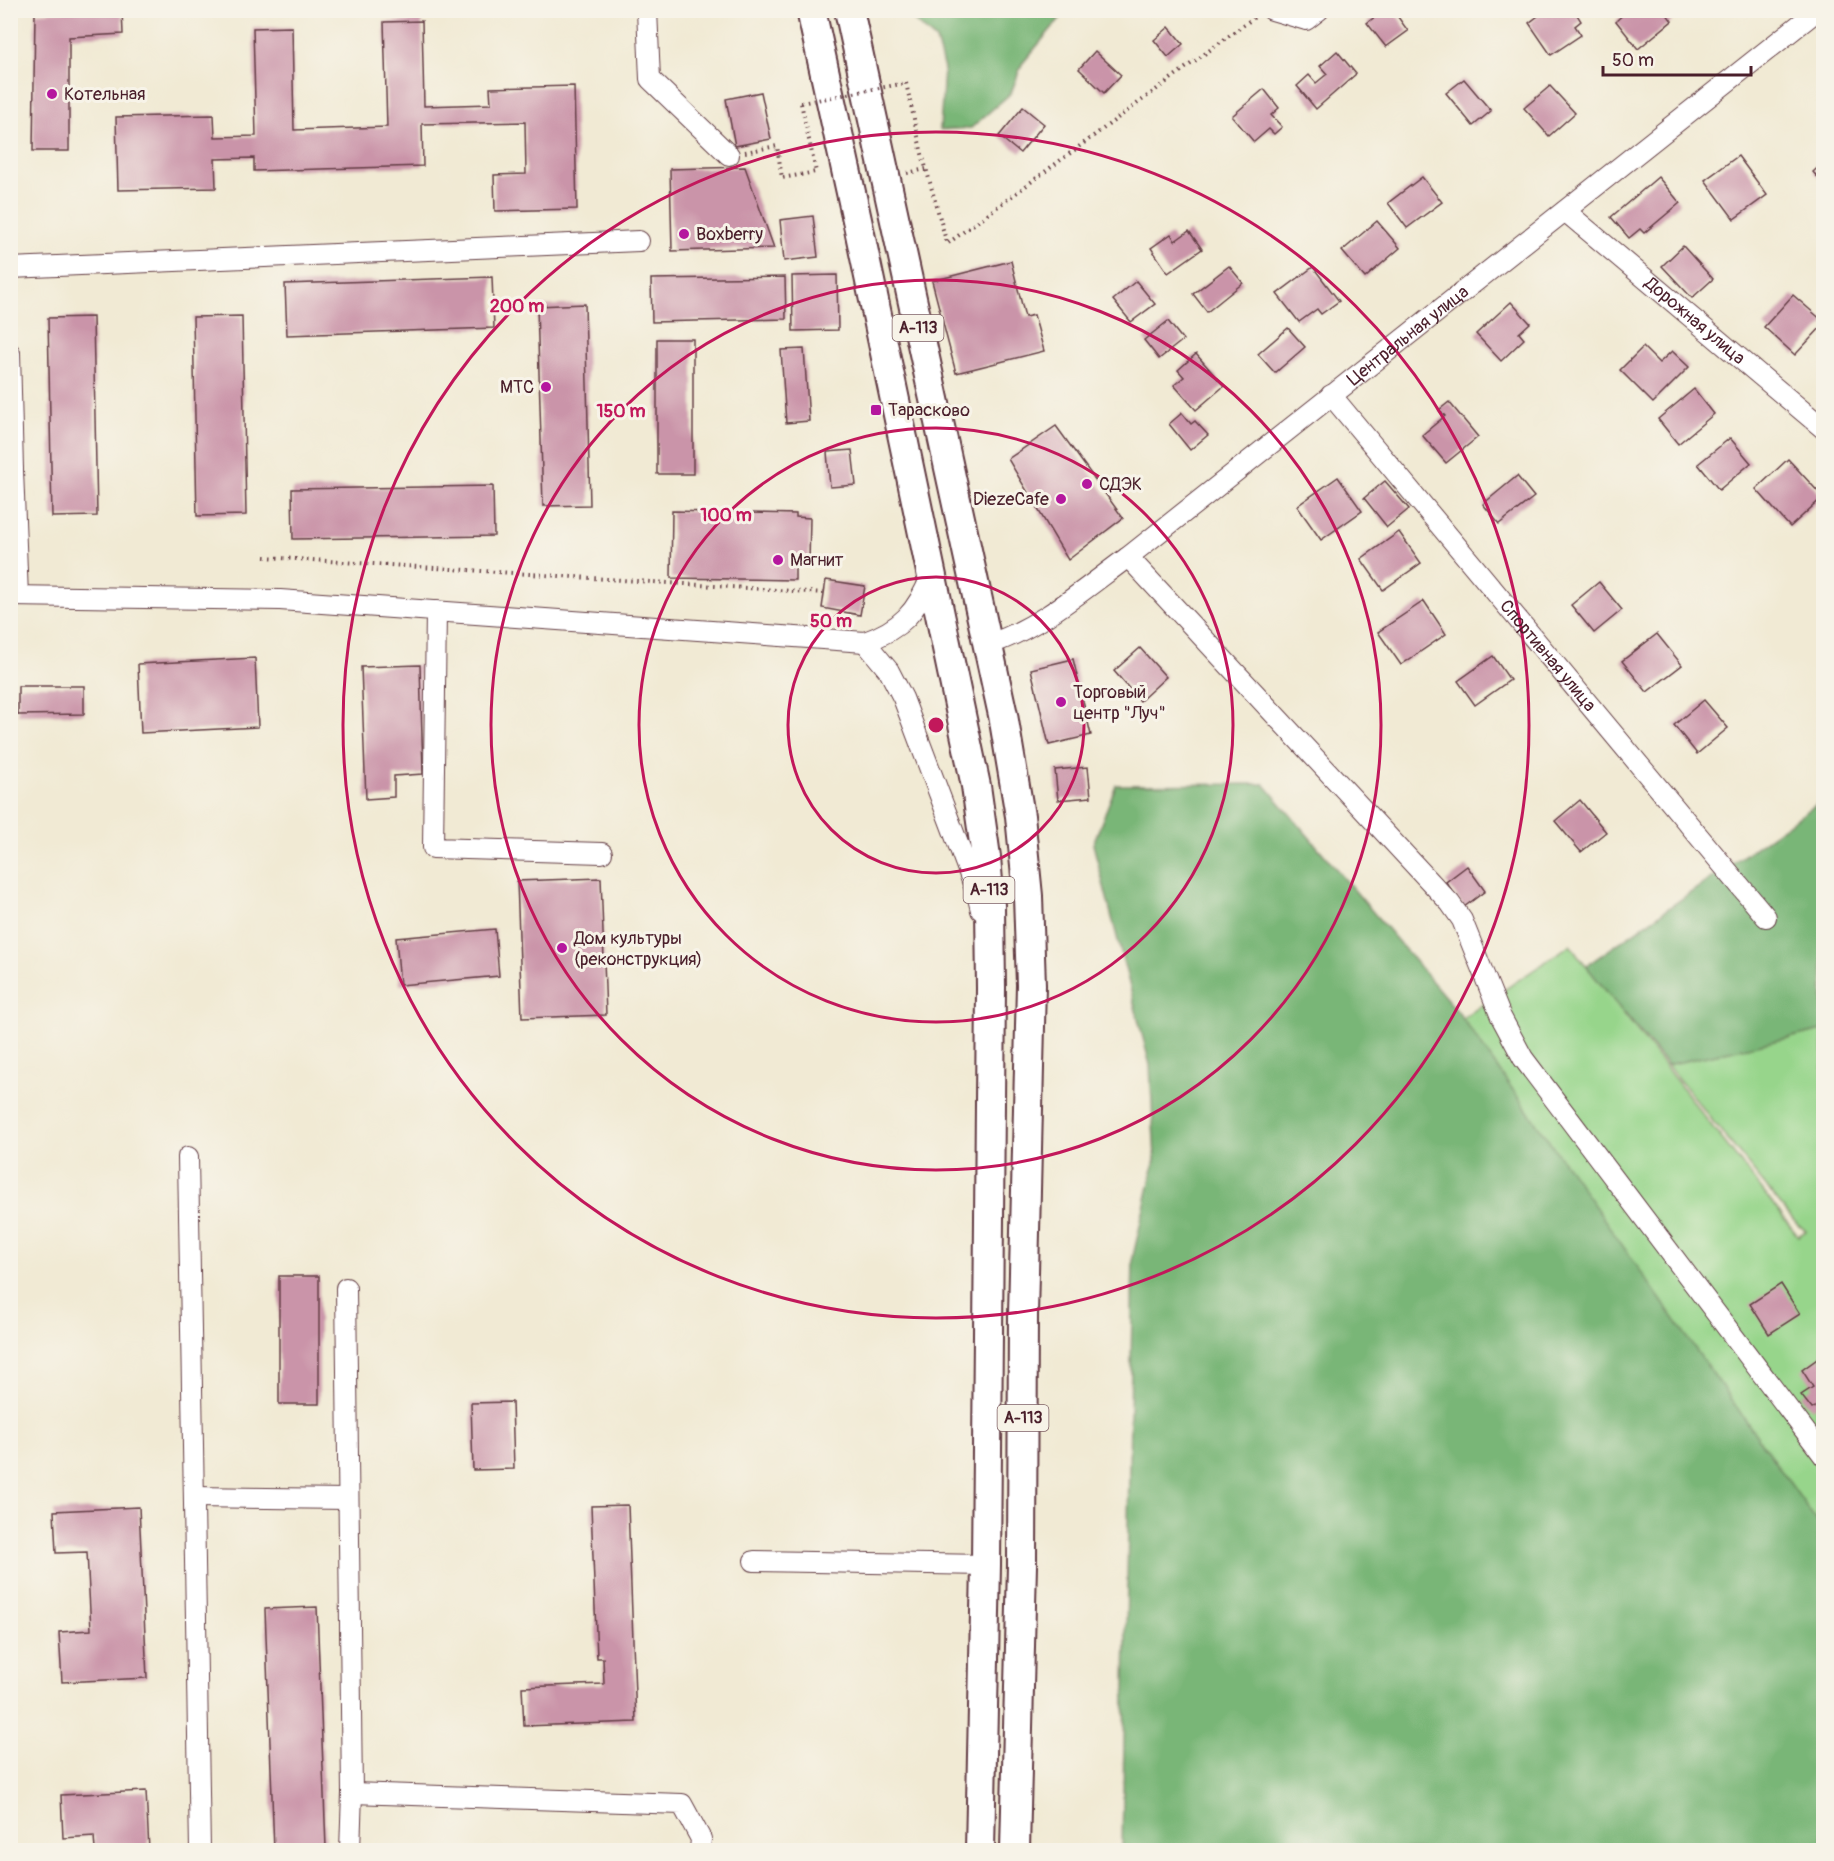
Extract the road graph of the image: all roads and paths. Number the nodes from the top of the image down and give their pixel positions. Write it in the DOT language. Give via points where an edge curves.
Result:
graph roads {
  1 [pos="647,10"];
  2 [pos="811,10"];
  3 [pos="849,10"];
  4 [pos="1264,10"];
  5 [pos="1272,10"];
  6 [pos="1319,10"];
  7 [pos="1818,10"];
  8 [pos="729,154"];
  9 [pos="1565,211"];
  10 [pos="639,242"];
  11 [pos="10,268"];
  12 [pos="10,353"];
  13 [pos="1331,395"];
  14 [pos="1824,429"];
  15 [pos="12,470"];
  16 [pos="265,557"];
  17 [pos="1128,557"];
  18 [pos="931,576"];
  19 [pos="824,593"];
  20 [pos="14,596"];
  21 [pos="436,611"];
  22 [pos="865,642"];
  23 [pos="987,645"];
  24 [pos="602,853"];
  25 [pos="1766,917"];
  26 [pos="991,949"];
  27 [pos="188,1157"];
  28 [pos="346,1288"];
  29 [pos="1824,1456"];
  30 [pos="194,1497"];
  31 [pos="348,1499"];
  32 [pos="754,1561"];
  33 [pos="986,1564"];
  34 [pos="352,1794"];
  35 [pos="200,1851"];
  36 [pos="350,1851"];
  37 [pos="700,1851"];
  38 [pos="980,1851"];
  39 [pos="1015,1851"];
  1 -- 8 [label="street" via="650,80"];
  2 -- 18 [label="highway, А-113"];
  3 -- 23 [label="highway, А-113"];
  4 -- 8 [label="path, bridge" via="947,244 906,83 801,103 816,172 782,178 777,146"];
  5 -- 6 [label="street" via="1306,20"];
  7 -- 9 [label="street, Центральная улица"];
  9 -- 13 [label="street, Центральная улица"];
  9 -- 14 [label="street, Дорожная улица"];
  10 -- 11 [label="street"];
  12 -- 15 [label="street"];
  13 -- 17 [label="street, Центральная улица"];
  13 -- 25 [label="street, Спортивная улица"];
  15 -- 20 [label="street"];
  16 -- 19 [label="path"];
  17 -- 23 [label="street, Центральная улица" via="1035,624"];
  17 -- 29 [label="street" via="1450,903 1462,920 1501,1017 1523,1059"];
  18 -- 22 [label="street" via="923,598 910,615 887,634"];
  18 -- 26 [label="highway, А-113" via="976,786 986,857"];
  20 -- 21 [label="street" via="280,600"];
  21 -- 22 [label="street"];
  21 -- 24 [label="street" via="433,848"];
  22 -- 26 [label="street" via="889,671 903,698 977,894"];
  23 -- 39 [label="highway, А-113" via="1020,816 1031,985"];
  26 -- 33 [label="highway, А-113"];
  27 -- 30 [label="street"];
  28 -- 31 [label="street"];
  30 -- 31 [label="street"];
  30 -- 35 [label="street"];
  31 -- 34 [label="street"];
  32 -- 33 [label="street"];
  33 -- 38 [label="highway, А-113"];
  34 -- 36 [label="street"];
  34 -- 37 [label="street" via="682,1804 701,1839"];
}
